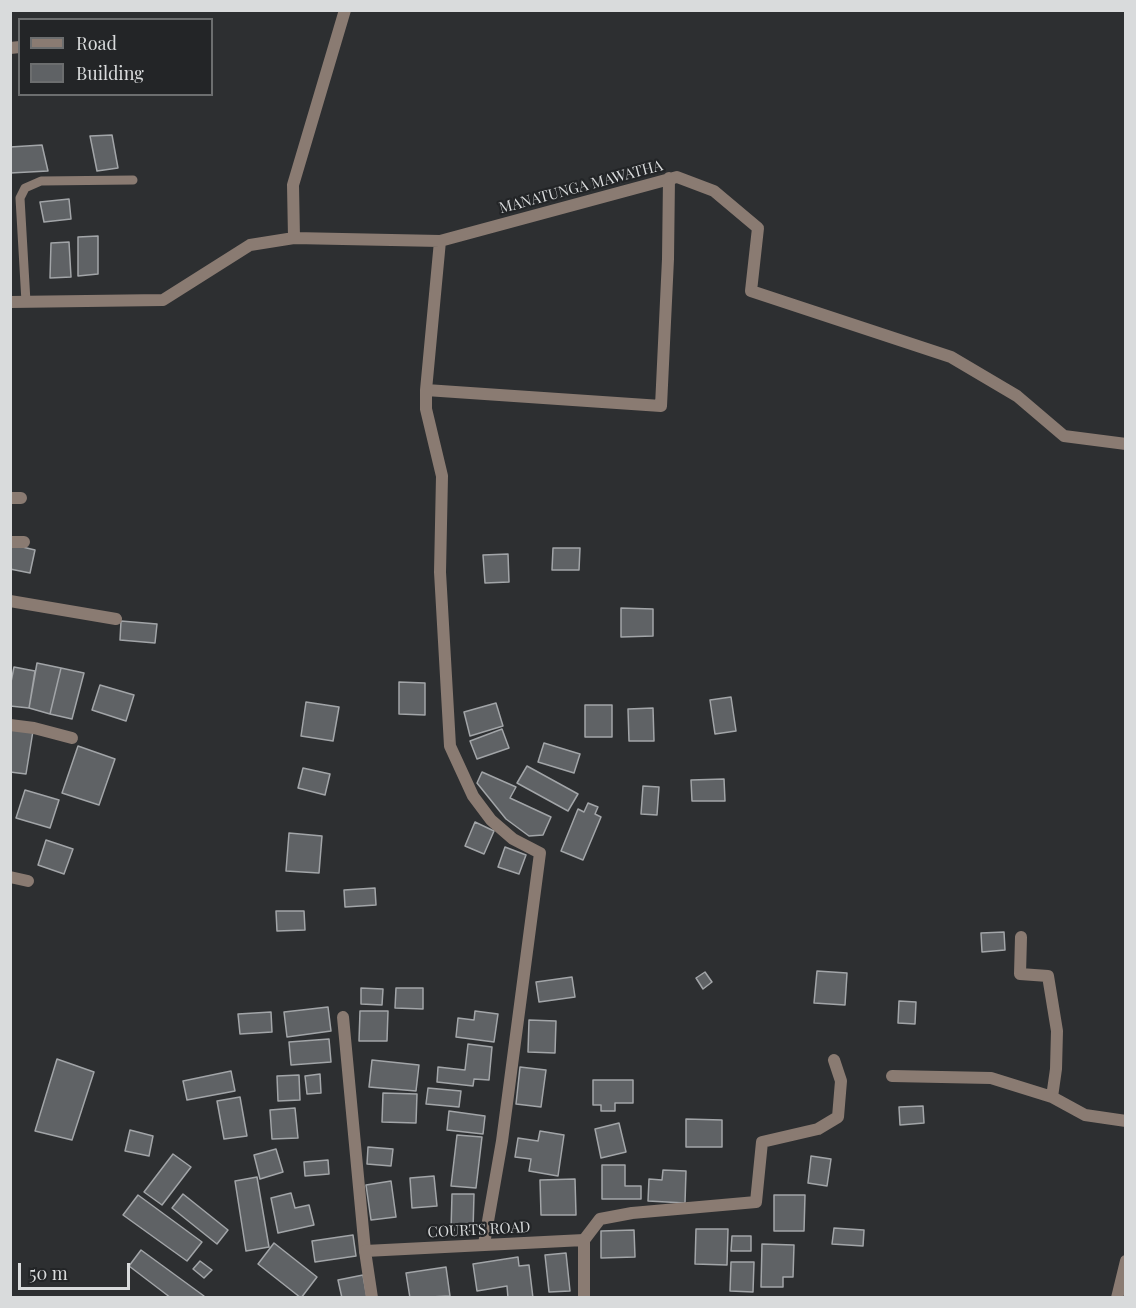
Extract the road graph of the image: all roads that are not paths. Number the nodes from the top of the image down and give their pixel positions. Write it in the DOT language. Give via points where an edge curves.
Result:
graph roads {
  1 [pos="345,10"];
  2 [pos="669,178"];
  3 [pos="133,180"];
  4 [pos="294,238"];
  5 [pos="440,241"];
  6 [pos="10,302"];
  7 [pos="26,302"];
  8 [pos="426,390"];
  9 [pos="1125,444"];
  10 [pos="10,542"];
  11 [pos="24,542"];
  12 [pos="10,601"];
  13 [pos="116,619"];
  14 [pos="10,725"];
  15 [pos="72,738"];
  16 [pos="10,877"];
  17 [pos="28,880"];
  18 [pos="1021,937"];
  19 [pos="343,1017"];
  20 [pos="834,1060"];
  21 [pos="892,1076"];
  22 [pos="1052,1097"];
  23 [pos="1125,1121"];
  24 [pos="584,1240"];
  25 [pos="484,1244"];
  26 [pos="365,1251"];
  27 [pos="1125,1261"];
  28 [pos="372,1298"];
  29 [pos="584,1298"];
  30 [pos="1117,1298"];
  1 -- 4 [label="street" via="293,185"];
  2 -- 5 [label="street, MANATUNGA MAWATHA"];
  2 -- 8 [label="street" via="661,406"];
  2 -- 9 [label="street, MANATUNGA MAWATHA" via="677,177 714,191 758,228 751,291 951,357 1017,396 1064,436"];
  3 -- 7 [label="lane" via="41,181 25,188 20,198"];
  4 -- 5 [label="street, MANATUNGA MAWATHA"];
  4 -- 7 [label="street, MANATUNGA MAWATHA" via="250,245 163,300"];
  5 -- 8 [label="street"];
  6 -- 7 [label="street, MANATUNGA MAWATHA"];
  8 -- 25 [label="street" via="426,409 442,476 440,572 450,746 473,796 491,820 513,839 540,853 502,1141"];
  10 -- 11 [label="street"];
  12 -- 13 [label="street"];
  14 -- 15 [label="street"];
  16 -- 17 [label="street"];
  18 -- 22 [label="street" via="1020,974 1048,976 1057,1031"];
  19 -- 26 [label="street"];
  20 -- 24 [label="street" via="841,1081 837,1117 818,1129 762,1142 756,1202 600,1219"];
  21 -- 22 [label="street" via="991,1078"];
  22 -- 23 [label="street" via="1085,1115"];
  24 -- 25 [label="street, COURTS ROAD"];
  24 -- 29 [label="street"];
  25 -- 26 [label="street, COURTS ROAD"];
  26 -- 28 [label="street"];
  27 -- 30 [label="street"];
}
